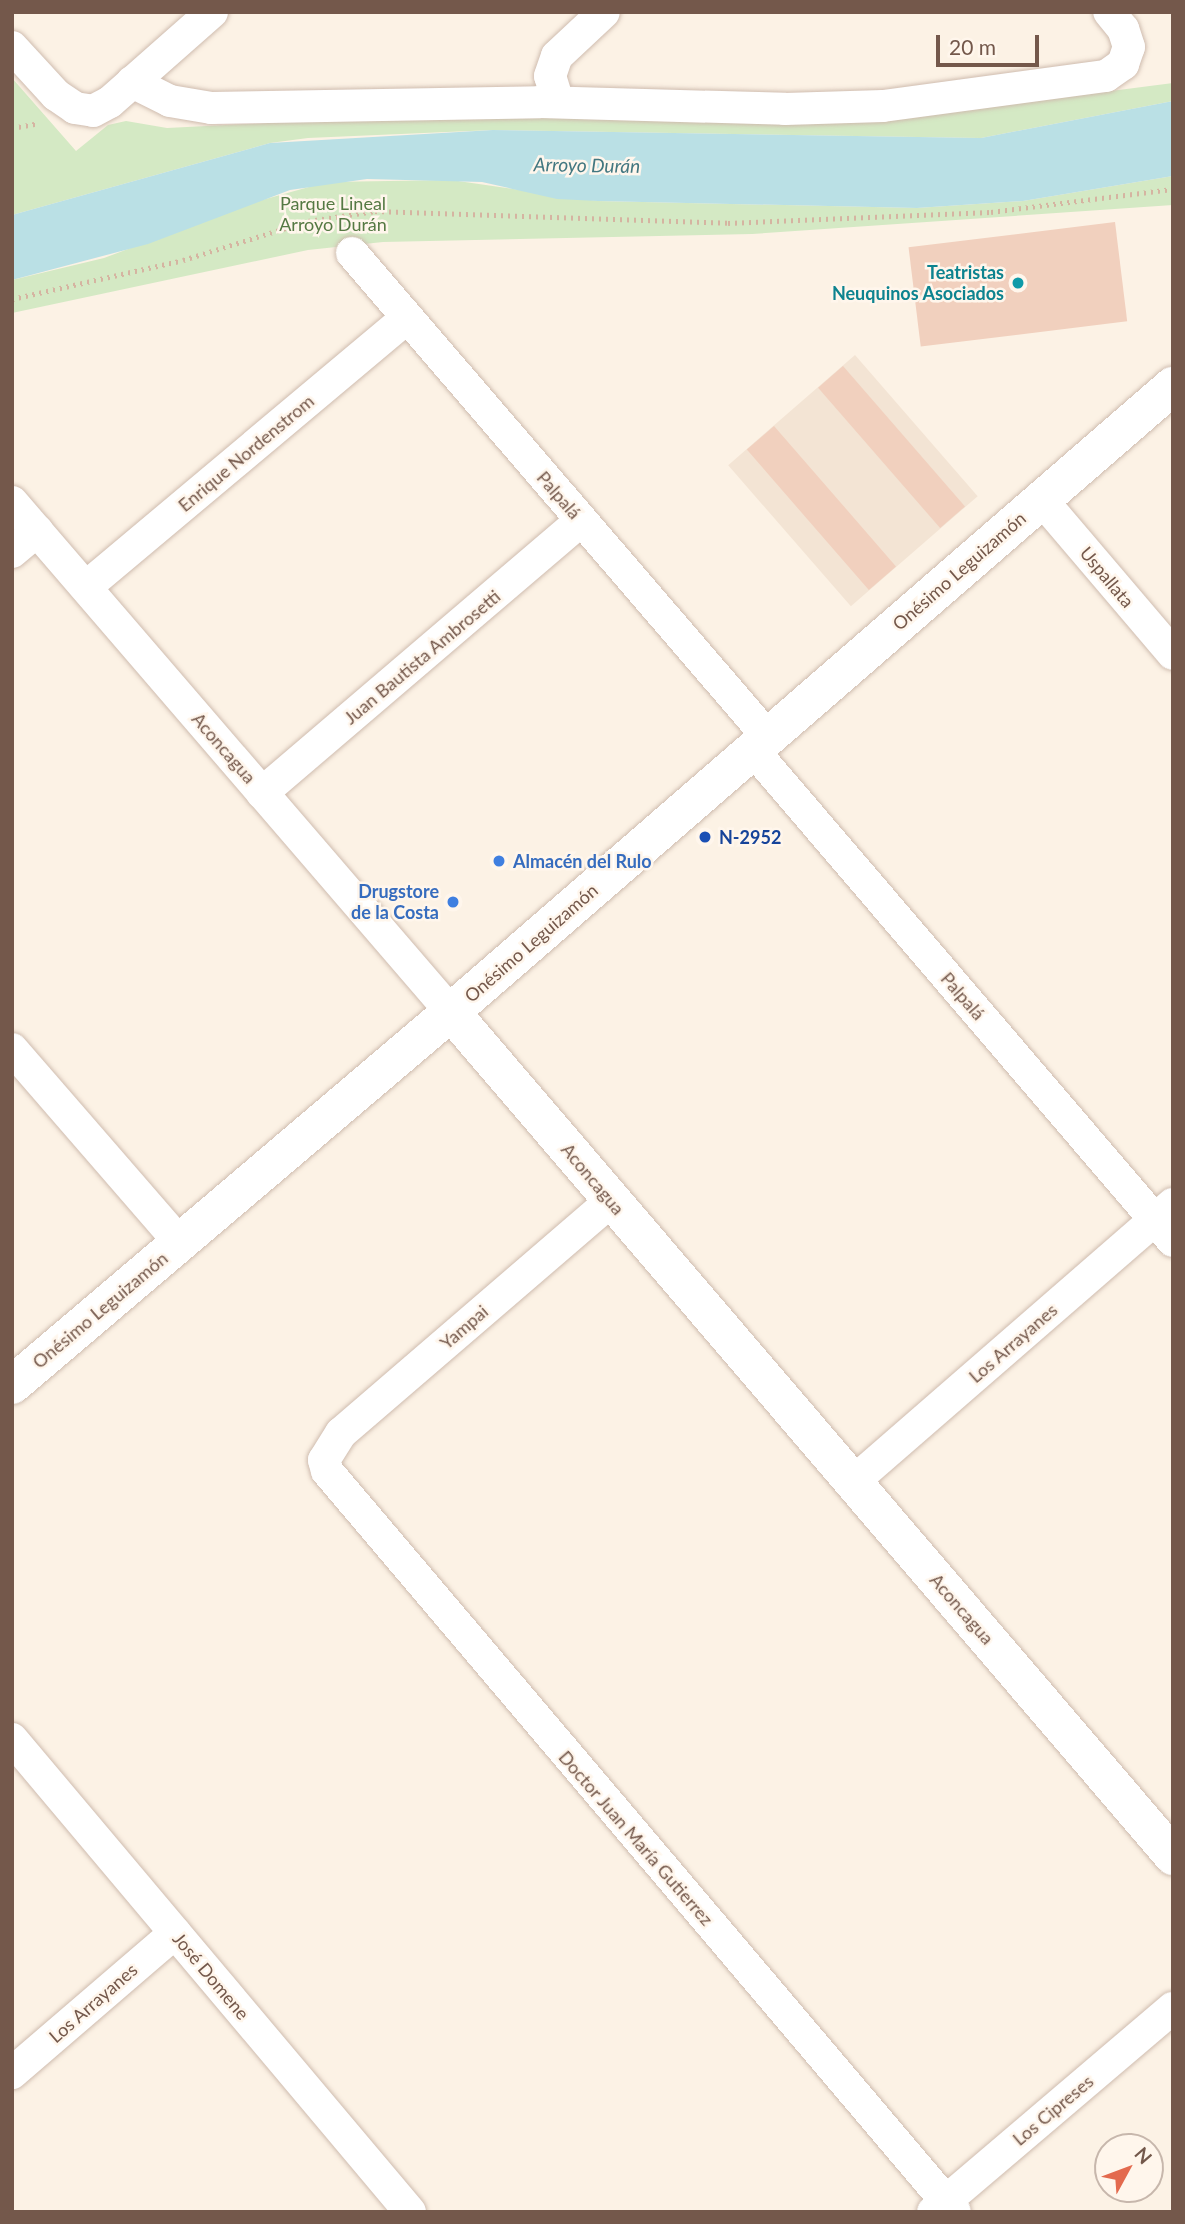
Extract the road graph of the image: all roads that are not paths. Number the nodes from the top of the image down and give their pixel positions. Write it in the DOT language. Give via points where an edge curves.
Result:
graph roads {
  1 [pos="212,12"];
  2 [pos="604,12"];
  3 [pos="1109,12"];
  4 [pos="12,47"];
  5 [pos="132,82"];
  6 [pos="558,102"];
  7 [pos="352,253"];
  8 [pos="407,318"];
  9 [pos="1173,386"];
  10 [pos="1042,500"];
  11 [pos="12,502"];
  12 [pos="581,521"];
  13 [pos="37,531"];
  14 [pos="12,552"];
  15 [pos="86,587"];
  16 [pos="1173,654"];
  17 [pos="760,744"];
  18 [pos="262,793"];
  19 [pos="451,1012"];
  20 [pos="12,1049"];
  21 [pos="612,1200"];
  22 [pos="1167,1222"];
  23 [pos="180,1242"];
  24 [pos="12,1384"];
  25 [pos="324,1460"];
  26 [pos="853,1482"];
  27 [pos="13,1742"];
  28 [pos="1173,1856"];
  29 [pos="175,1933"];
  30 [pos="1173,2008"];
  31 [pos="12,2073"];
  32 [pos="945,2208"];
  33 [pos="410,2212"];
  1 -- 5 [label="street"];
  2 -- 6 [label="street" via="557,56 550,76"];
  3 -- 6 [label="street" via="1123,29 1128,56 1115,71 1096,79 883,106 785,110"];
  4 -- 5 [label="street" via="56,95 84,111 102,108"];
  5 -- 6 [label="street" via="170,101 211,108"];
  7 -- 8 [label="street, Palpalá"];
  8 -- 12 [label="street, Palpalá"];
  8 -- 15 [label="street, Enrique Nordenstrom"];
  9 -- 10 [label="street, Onésimo Leguizamón"];
  10 -- 16 [label="street, Uspallata"];
  10 -- 17 [label="street, Onésimo Leguizamón"];
  11 -- 13 [label="street, Aconcagua"];
  12 -- 17 [label="street, Palpalá"];
  12 -- 18 [label="street, Juan Bautista Ambrosetti"];
  13 -- 14 [label="street"];
  13 -- 15 [label="street, Aconcagua"];
  15 -- 18 [label="street, Aconcagua"];
  17 -- 19 [label="street, Onésimo Leguizamón"];
  17 -- 22 [label="street, Palpalá"];
  18 -- 19 [label="street, Aconcagua"];
  19 -- 21 [label="street, Aconcagua"];
  19 -- 23 [label="street, Onésimo Leguizamón"];
  20 -- 23 [label="street"];
  21 -- 25 [label="street, Yampai" via="341,1433"];
  21 -- 26 [label="street, Aconcagua"];
  22 -- 26 [label="street, Los Arrayanes"];
  23 -- 24 [label="street, Onésimo Leguizamón"];
  25 -- 32 [label="street, Doctor Juan María Gutierrez" via="340,1491"];
  26 -- 28 [label="street, Aconcagua"];
  27 -- 29 [label="street, José Domene"];
  29 -- 31 [label="street, Los Arrayanes"];
  29 -- 33 [label="street, José Domene"];
  30 -- 32 [label="street, Los Cipreses"];
}
